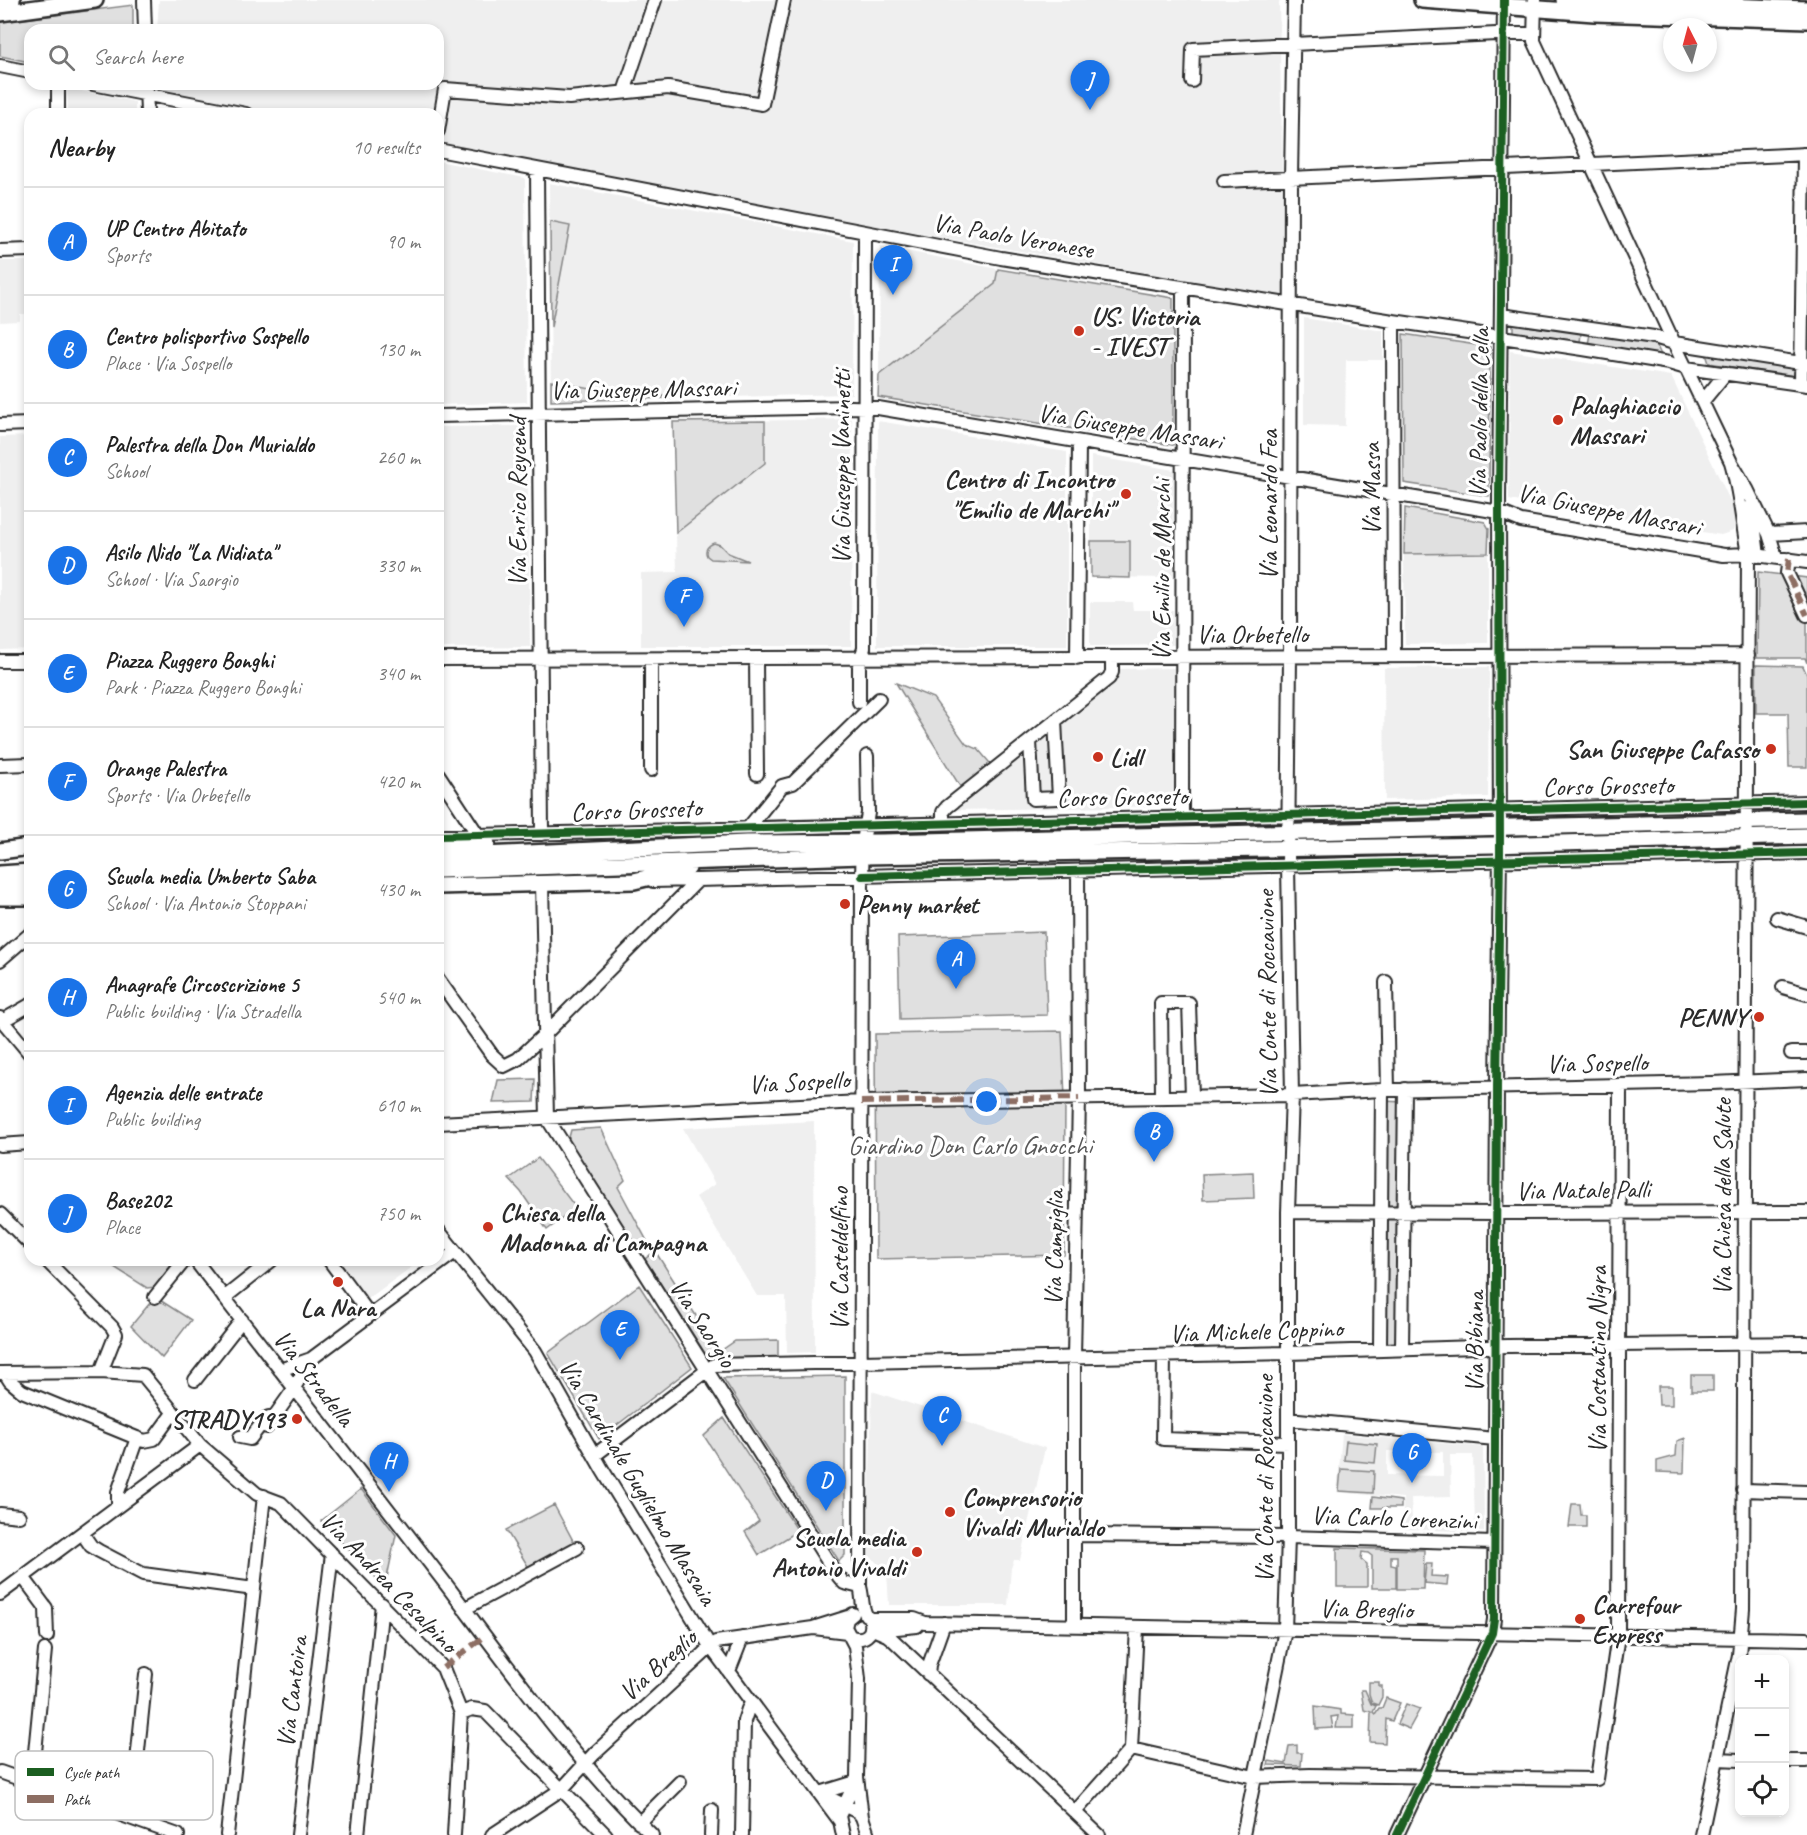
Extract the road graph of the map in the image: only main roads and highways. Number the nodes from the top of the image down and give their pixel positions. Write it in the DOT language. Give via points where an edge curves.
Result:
graph roads {
  1 [pos="12,0"];
  2 [pos="95,0"];
  3 [pos="1422,0"];
  4 [pos="1564,0"];
  5 [pos="0,2"];
  6 [pos="1504,3"];
  7 [pos="1535,4"];
  8 [pos="1807,9"];
  9 [pos="0,13"];
  10 [pos="1807,20"];
  11 [pos="1807,820"];
  12 [pos="1807,836"];
  13 [pos="741,843"];
  14 [pos="444,845"];
  15 [pos="24,848"];
  16 [pos="863,849"];
  17 [pos="0,852"];
  18 [pos="444,857"];
  19 [pos="723,860"];
  20 [pos="444,870"];
  21 [pos="24,872"];
  22 [pos="0,874"];
  23 [pos="24,884"];
  24 [pos="0,886"];
  25 [pos="444,886"];
  26 [pos="0,897"];
  27 [pos="24,897"];
  1 -- 5 [label="main road"];
  2 -- 9 [label="main road"];
  3 -- 6 [label="main road"];
  4 -- 8 [label="main road"];
  6 -- 7 [label="main road"];
  7 -- 10 [label="main road" via="1636,15"];
  11 -- 16 [label="main road, Corso Grosseto" via="1288,832"];
  12 -- 16 [label="main road, Corso Grosseto" via="1500,852 1288,848"];
  13 -- 14 [label="main road, Corso Grosseto" via="708,840"];
  13 -- 16 [label="main road, Corso Grosseto"];
  13 -- 18 [label="main road, Corso Grosseto"];
  15 -- 17 [label="main road"];
  16 -- 19 [label="main road, Corso Grosseto"];
  19 -- 20 [label="main road, Corso Grosseto"];
  19 -- 25 [label="main road, Corso Grosseto" via="634,881"];
  21 -- 22 [label="main road"];
  23 -- 24 [label="main road"];
  26 -- 27 [label="main road"];
}
